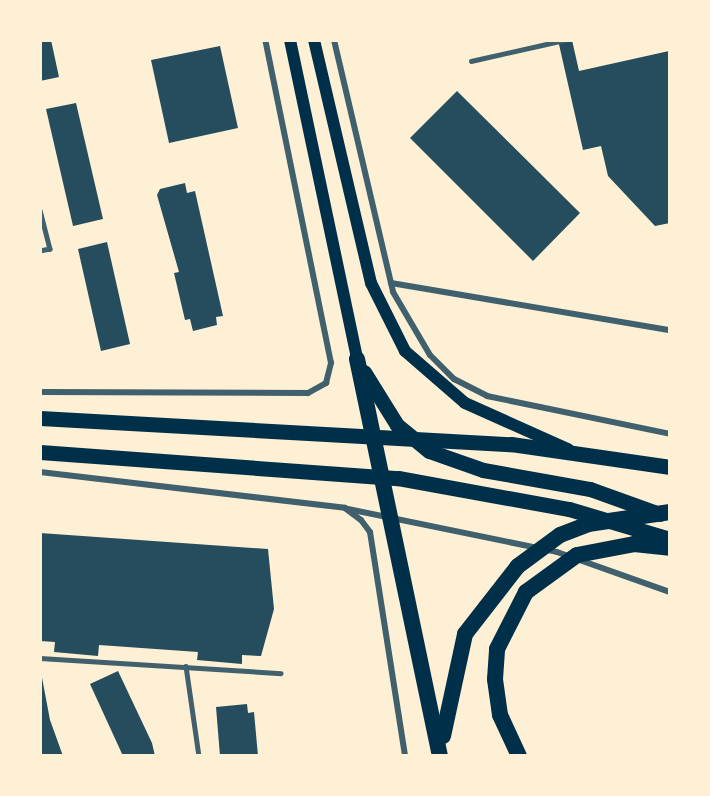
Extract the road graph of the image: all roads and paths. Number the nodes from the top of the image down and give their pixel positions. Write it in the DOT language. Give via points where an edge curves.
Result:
graph roads {
  1 [pos="265,40"];
  2 [pos="290,40"];
  3 [pos="314,40"];
  4 [pos="334,40"];
  5 [pos="564,40"];
  6 [pos="471,61"];
  7 [pos="40,210"];
  8 [pos="40,251"];
  9 [pos="391,283"];
  10 [pos="669,330"];
  11 [pos="357,359"];
  12 [pos="40,392"];
  13 [pos="40,418"];
  14 [pos="669,434"];
  15 [pos="568,449"];
  16 [pos="40,452"];
  17 [pos="669,467"];
  18 [pos="40,472"];
  19 [pos="345,508"];
  20 [pos="669,512"];
  21 [pos="669,518"];
  22 [pos="669,539"];
  23 [pos="669,548"];
  24 [pos="669,592"];
  25 [pos="40,658"];
  26 [pos="186,666"];
  27 [pos="281,673"];
  28 [pos="199,756"];
  29 [pos="405,756"];
  30 [pos="441,756"];
  31 [pos="519,756"];
  1 -- 12 [label="street" via="331,363 326,383 308,393"];
  2 -- 11 [label="main road"];
  3 -- 15 [label="main road" via="371,283 405,351 465,403"];
  4 -- 9 [label="street"];
  5 -- 6 [label="lane"];
  7 -- 8 [label="lane" via="50,249"];
  9 -- 10 [label="street"];
  9 -- 14 [label="street" via="430,355 454,379 487,396"];
  11 -- 21 [label="main road" via="376,399 397,425 429,452 483,470 590,489"];
  11 -- 30 [label="highway"];
  13 -- 15 [label="main road"];
  15 -- 17 [label="main road"];
  16 -- 22 [label="main road" via="398,478 525,501"];
  18 -- 19 [label="street"];
  19 -- 24 [label="street" via="557,552"];
  19 -- 29 [label="street" via="370,532"];
  20 -- 30 [label="highway" via="588,524 560,535 518,566 465,634 444,722"];
  23 -- 31 [label="highway" via="605,548 550,571 511,613 497,649 495,679 500,715"];
  25 -- 26 [label="lane"];
  26 -- 27 [label="lane"];
  26 -- 28 [label="lane"];
}
